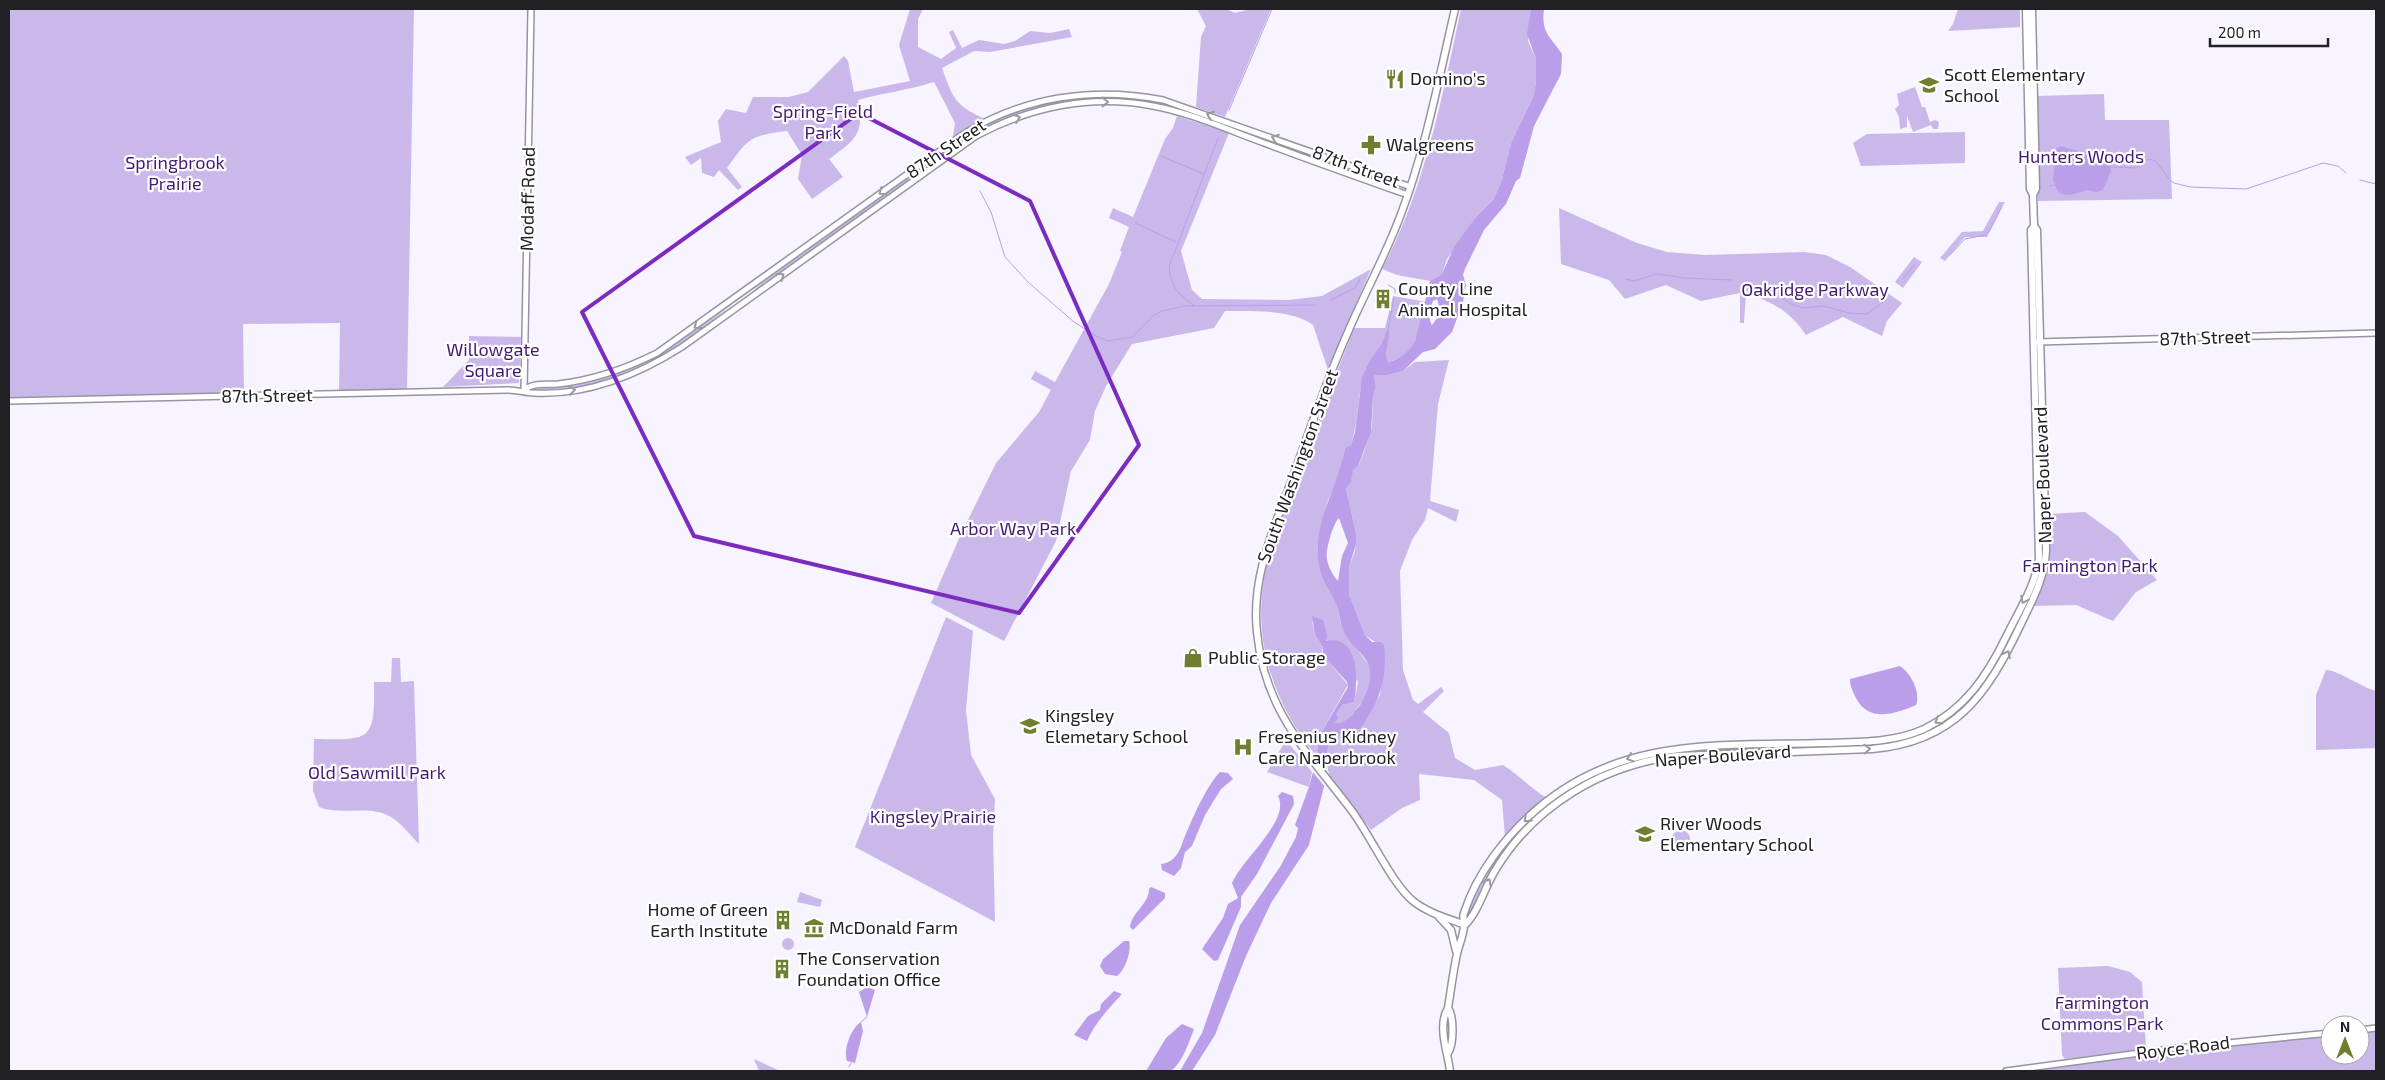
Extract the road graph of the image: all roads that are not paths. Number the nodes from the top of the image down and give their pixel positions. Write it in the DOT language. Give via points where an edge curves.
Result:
graph roads {
  1 [pos="531,9"];
  2 [pos="1455,9"];
  3 [pos="2026,9"];
  4 [pos="2032,9"];
  5 [pos="1411,187"];
  6 [pos="1408,195"];
  7 [pos="2033,195"];
  8 [pos="2376,332"];
  9 [pos="2036,342"];
  10 [pos="524,390"];
  11 [pos="9,401"];
  12 [pos="1436,914"];
  13 [pos="1465,925"];
  14 [pos="1457,953"];
  15 [pos="2320,1033"];
  16 [pos="1450,1071"];
  17 [pos="2006,1071"];
  1 -- 10 [label="street, Modaff Road"];
  2 -- 5 [label="main road, South Washington Street"];
  3 -- 7 [label="main road, Naper Boulevard" via="2030,189"];
  4 -- 7 [label="main road, Naper Boulevard" via="2036,189"];
  5 -- 6 [label="main road, South Washington Street"];
  5 -- 10 [label="street, 87th Street, one-way" via="1163,100 1136,95 1096,94 1044,100 996,116 962,135 657,353 606,375 572,382 530,385"];
  10 -- 6 [label="street, 87th Street, one-way" via="546,393 592,387 656,364 976,136 1014,118 1057,106 1107,102 1153,106"];
  6 -- 12 [label="main road, South Washington Street" via="1332,370 1270,540 1259,578 1256,624 1267,684 1288,727 1368,834 1403,890 1414,902"];
  7 -- 9 [label="main road, Naper Boulevard" via="2034,226 2037,230"];
  8 -- 9 [label="street, 87th Street"];
  9 -- 13 [label="main road, Naper Boulevard" via="2046,550 2044,568 2034,598 1999,668 1972,704 1937,730 1884,748 1690,755 1648,761 1601,777 1556,803 1516,840"];
  10 -- 11 [label="street, 87th Street"];
  12 -- 13 [label="main road, South Washington Street"];
  12 -- 14 [label="main road" via="1451,930"];
  13 -- 14 [label="main road, Naper Boulevard"];
  14 -- 16 [label="main road, Naper Boulevard" via="1445,1013 1445,1048"];
  15 -- 17 [label="street, Royce Road"];
}
